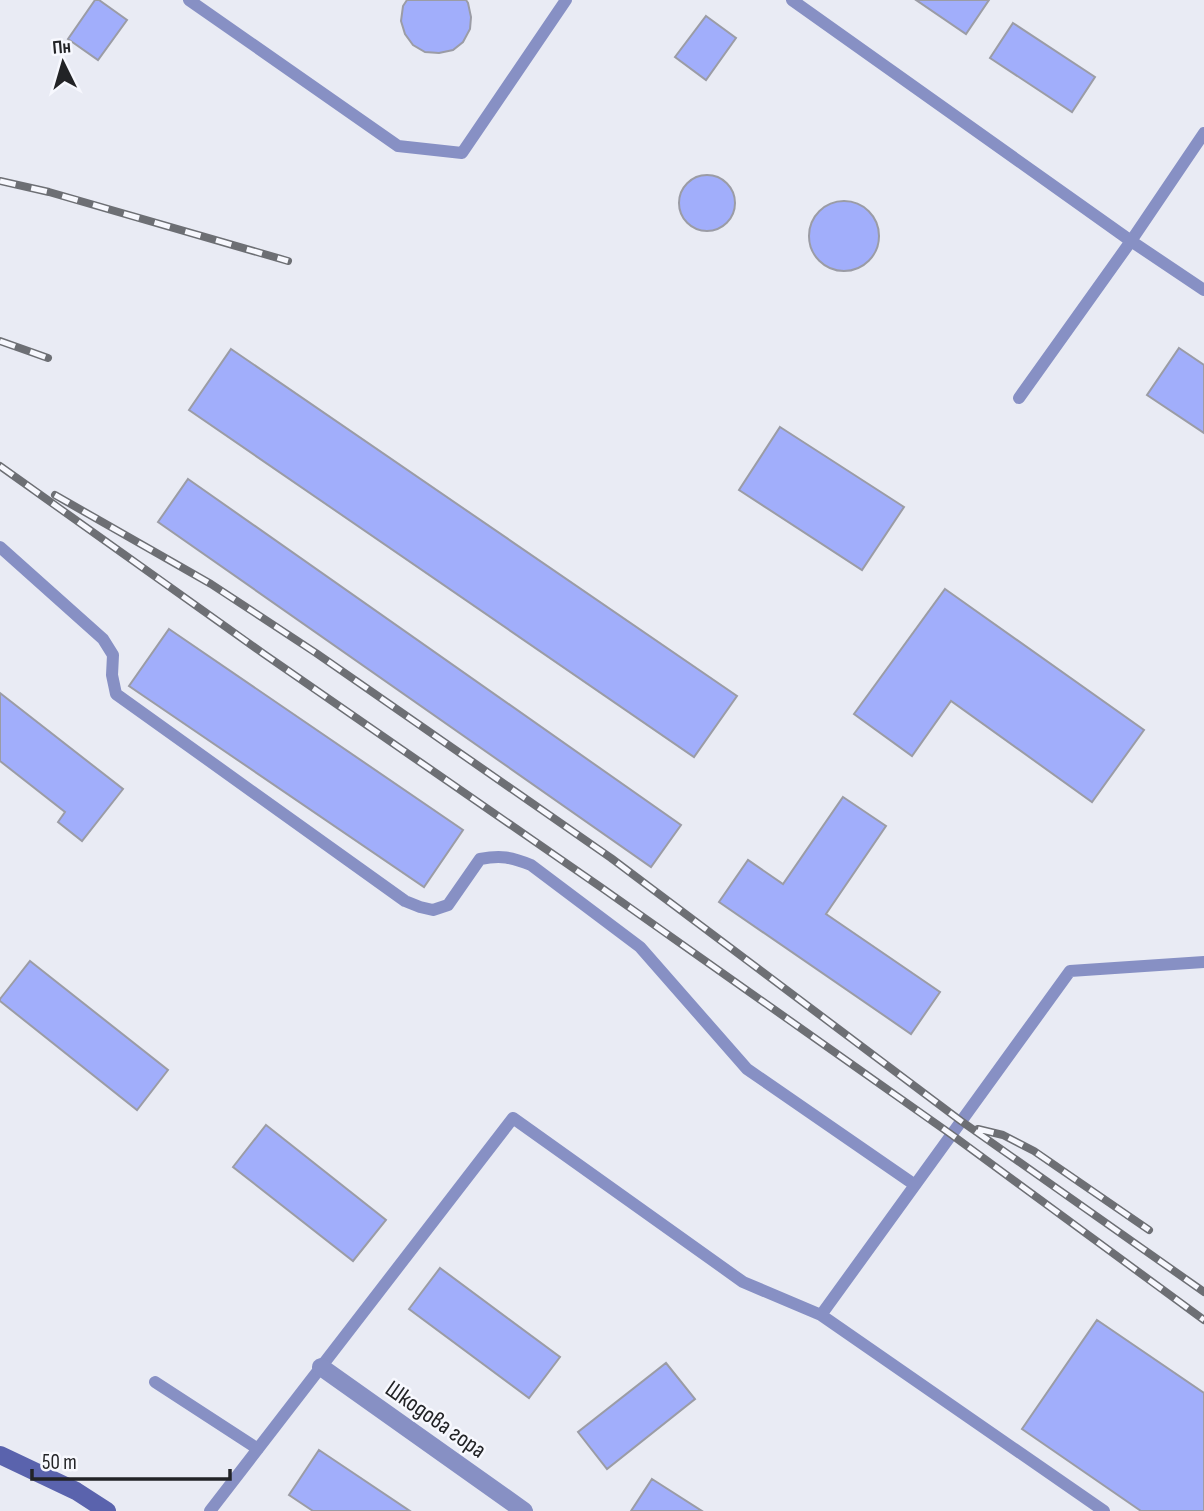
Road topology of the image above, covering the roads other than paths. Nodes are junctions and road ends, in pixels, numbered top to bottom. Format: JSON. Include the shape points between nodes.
{"nodes":[{"id":1,"x":189,"y":0,"type":"edge"},
{"id":2,"x":566,"y":0,"type":"edge"},
{"id":3,"x":792,"y":0,"type":"edge"},
{"id":4,"x":1204,"y":133,"type":"edge"},
{"id":5,"x":1131,"y":241,"type":"junction"},
{"id":6,"x":1204,"y":290,"type":"edge"},
{"id":7,"x":1019,"y":398,"type":"dead end"},
{"id":8,"x":0,"y":547,"type":"edge"},
{"id":9,"x":1204,"y":962,"type":"edge"},
{"id":10,"x":915,"y":1185,"type":"junction"},
{"id":11,"x":821,"y":1315,"type":"junction"},
{"id":12,"x":320,"y":1367,"type":"junction"},
{"id":13,"x":155,"y":1382,"type":"dead end"},
{"id":14,"x":258,"y":1450,"type":"junction"},
{"id":15,"x":0,"y":1455,"type":"edge"},
{"id":16,"x":107,"y":1511,"type":"edge"},
{"id":17,"x":210,"y":1511,"type":"edge"},
{"id":18,"x":524,"y":1511,"type":"edge"},
{"id":19,"x":1104,"y":1511,"type":"edge"}],
"edges":[{"from":1,"to":2,"type":"lane","via":[[398,146],[462,153]]},
{"from":3,"to":5,"type":"lane"},
{"from":4,"to":5,"type":"lane"},
{"from":5,"to":6,"type":"lane"},
{"from":5,"to":7,"type":"lane"},
{"from":8,"to":10,"type":"lane","via":[[103,639],[113,655],[116,694],[405,901],[433,910],[448,905],[480,859],[496,856],[531,865],[640,947],[747,1069]]},
{"from":9,"to":10,"type":"lane","via":[[1070,971]]},
{"from":10,"to":11,"type":"lane"},
{"from":11,"to":12,"type":"lane","via":[[743,1282],[513,1118]]},
{"from":11,"to":19,"type":"lane"},
{"from":12,"to":14,"type":"lane"},
{"from":12,"to":18,"type":"street","name":"Шкодова гора"},
{"from":13,"to":14,"type":"lane"},
{"from":14,"to":17,"type":"lane"},
{"from":15,"to":16,"type":"street"}]}
